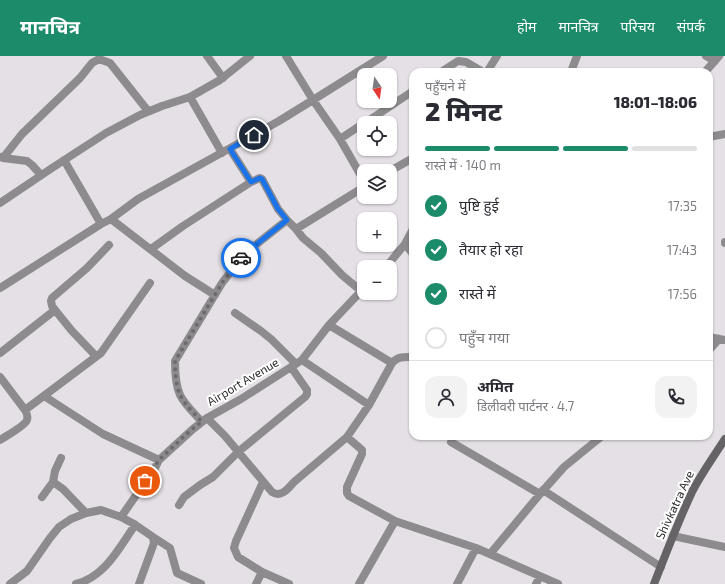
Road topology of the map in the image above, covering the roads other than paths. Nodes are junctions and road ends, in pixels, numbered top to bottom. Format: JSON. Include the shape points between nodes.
{"nodes":[{"id":1,"x":208,"y":56,"type":"edge"},
{"id":2,"x":250,"y":56,"type":"edge"},
{"id":3,"x":286,"y":56,"type":"edge"},
{"id":4,"x":383,"y":56,"type":"edge"},
{"id":5,"x":497,"y":56,"type":"edge"},
{"id":6,"x":577,"y":56,"type":"edge"},
{"id":7,"x":706,"y":56,"type":"edge"},
{"id":8,"x":717,"y":58,"type":"edge"},
{"id":9,"x":447,"y":68,"type":"edge"},
{"id":10,"x":476,"y":68,"type":"edge"},
{"id":11,"x":490,"y":68,"type":"edge"},
{"id":12,"x":572,"y":68,"type":"edge"},
{"id":13,"x":708,"y":68,"type":"edge"},
{"id":14,"x":223,"y":78,"type":"junction"},
{"id":15,"x":409,"y":94,"type":"edge"},
{"id":16,"x":190,"y":97,"type":"junction"},
{"id":17,"x":313,"y":100,"type":"junction"},
{"id":18,"x":148,"y":111,"type":"junction"},
{"id":19,"x":375,"y":116,"type":"edge"},
{"id":20,"x":357,"y":128,"type":"edge"},
{"id":21,"x":725,"y":134,"type":"edge"},
{"id":22,"x":713,"y":136,"type":"edge"},
{"id":23,"x":340,"y":139,"type":"junction"},
{"id":24,"x":230,"y":149,"type":"junction"},
{"id":25,"x":222,"y":153,"type":"junction"},
{"id":26,"x":1,"y":157,"type":"edge"},
{"id":27,"x":64,"y":160,"type":"junction"},
{"id":28,"x":409,"y":160,"type":"edge"},
{"id":29,"x":397,"y":167,"type":"edge"},
{"id":30,"x":357,"y":169,"type":"edge"},
{"id":31,"x":41,"y":175,"type":"junction"},
{"id":32,"x":251,"y":182,"type":"junction"},
{"id":33,"x":357,"y":191,"type":"edge"},
{"id":34,"x":0,"y":202,"type":"edge"},
{"id":35,"x":111,"y":219,"type":"junction"},
{"id":36,"x":287,"y":220,"type":"junction"},
{"id":37,"x":102,"y":224,"type":"junction"},
{"id":38,"x":296,"y":229,"type":"junction"},
{"id":39,"x":409,"y":236,"type":"edge"},
{"id":40,"x":405,"y":244,"type":"junction"},
{"id":41,"x":109,"y":245,"type":"dead end"},
{"id":42,"x":151,"y":249,"type":"junction"},
{"id":43,"x":409,"y":249,"type":"edge"},
{"id":44,"x":392,"y":260,"type":"edge"},
{"id":45,"x":150,"y":283,"type":"dead end"},
{"id":46,"x":357,"y":286,"type":"edge"},
{"id":47,"x":0,"y":288,"type":"edge"},
{"id":48,"x":215,"y":295,"type":"junction"},
{"id":49,"x":357,"y":296,"type":"edge"},
{"id":50,"x":55,"y":310,"type":"junction"},
{"id":51,"x":235,"y":313,"type":"dead end"},
{"id":52,"x":330,"y":325,"type":"junction"},
{"id":53,"x":722,"y":339,"type":"edge"},
{"id":54,"x":713,"y":347,"type":"edge"},
{"id":55,"x":0,"y":352,"type":"edge"},
{"id":56,"x":97,"y":356,"type":"junction"},
{"id":57,"x":409,"y":357,"type":"edge"},
{"id":58,"x":392,"y":363,"type":"junction"},
{"id":59,"x":296,"y":364,"type":"junction"},
{"id":60,"x":0,"y":377,"type":"edge"},
{"id":61,"x":44,"y":396,"type":"junction"},
{"id":62,"x":369,"y":405,"type":"junction"},
{"id":63,"x":25,"y":410,"type":"junction"},
{"id":64,"x":205,"y":420,"type":"junction"},
{"id":65,"x":347,"y":437,"type":"junction"},
{"id":66,"x":0,"y":440,"type":"edge"},
{"id":67,"x":597,"y":440,"type":"edge"},
{"id":68,"x":725,"y":440,"type":"edge"},
{"id":69,"x":451,"y":442,"type":"dead end"},
{"id":70,"x":238,"y":452,"type":"junction"},
{"id":71,"x":61,"y":458,"type":"dead end"},
{"id":72,"x":159,"y":460,"type":"junction"},
{"id":73,"x":53,"y":482,"type":"junction"},
{"id":74,"x":263,"y":482,"type":"junction"},
{"id":75,"x":542,"y":492,"type":"junction"},
{"id":76,"x":42,"y":497,"type":"dead end"},
{"id":77,"x":179,"y":505,"type":"dead end"},
{"id":78,"x":86,"y":513,"type":"junction"},
{"id":79,"x":121,"y":517,"type":"junction"},
{"id":80,"x":395,"y":521,"type":"junction"},
{"id":81,"x":134,"y":524,"type":"junction"},
{"id":82,"x":673,"y":536,"type":"junction"},
{"id":83,"x":153,"y":537,"type":"junction"},
{"id":84,"x":725,"y":547,"type":"edge"},
{"id":85,"x":476,"y":548,"type":"junction"},
{"id":86,"x":490,"y":554,"type":"junction"},
{"id":87,"x":661,"y":567,"type":"junction"},
{"id":88,"x":262,"y":572,"type":"junction"},
{"id":89,"x":540,"y":576,"type":"junction"},
{"id":90,"x":10,"y":584,"type":"edge"},
{"id":91,"x":76,"y":584,"type":"edge"},
{"id":92,"x":139,"y":584,"type":"edge"},
{"id":93,"x":201,"y":584,"type":"edge"},
{"id":94,"x":256,"y":584,"type":"edge"},
{"id":95,"x":289,"y":584,"type":"edge"},
{"id":96,"x":359,"y":584,"type":"edge"},
{"id":97,"x":457,"y":584,"type":"edge"},
{"id":98,"x":536,"y":584,"type":"edge"},
{"id":99,"x":558,"y":584,"type":"edge"},
{"id":100,"x":654,"y":584,"type":"edge"}],
"edges":[{"from":1,"to":14,"type":"street"},
{"from":2,"to":14,"type":"street"},
{"from":3,"to":17,"type":"street"},
{"from":4,"to":17,"type":"street"},
{"from":5,"to":11,"type":"street"},
{"from":6,"to":12,"type":"street"},
{"from":7,"to":8,"type":"street"},
{"from":8,"to":13,"type":"street"},
{"from":9,"to":10,"type":"street","via":[[458,61]]},
{"from":14,"to":16,"type":"street"},
{"from":15,"to":19,"type":"street"},
{"from":16,"to":18,"type":"street"},
{"from":16,"to":25,"type":"street"},
{"from":17,"to":23,"type":"street"},
{"from":17,"to":24,"type":"street"},
{"from":18,"to":26,"type":"street","via":[[110,64],[99,59],[92,62],[80,78]]},
{"from":18,"to":27,"type":"street"},
{"from":20,"to":23,"type":"street"},
{"from":21,"to":22,"type":"street"},
{"from":23,"to":30,"type":"street"},
{"from":24,"to":25,"type":"street"},
{"from":24,"to":32,"type":"street"},
{"from":25,"to":35,"type":"street","via":[[138,199]]},
{"from":26,"to":31,"type":"street","via":[[26,161]]},
{"from":27,"to":31,"type":"street"},
{"from":27,"to":37,"type":"street"},
{"from":28,"to":29,"type":"street"},
{"from":31,"to":34,"type":"street"},
{"from":32,"to":36,"type":"street","via":[[262,179]]},
{"from":32,"to":42,"type":"street"},
{"from":33,"to":38,"type":"street"},
{"from":35,"to":37,"type":"street"},
{"from":35,"to":42,"type":"street"},
{"from":36,"to":38,"type":"street"},
{"from":36,"to":48,"type":"street","via":[[248,251]]},
{"from":37,"to":47,"type":"street"},
{"from":38,"to":46,"type":"street","via":[[342,275]]},
{"from":39,"to":40,"type":"street"},
{"from":40,"to":43,"type":"street"},
{"from":40,"to":44,"type":"street"},
{"from":41,"to":50,"type":"street","via":[[52,298]]},
{"from":42,"to":48,"type":"street","via":[[185,276]]},
{"from":45,"to":56,"type":"street"},
{"from":48,"to":64,"type":"street","via":[[175,361],[180,395],[184,402]]},
{"from":49,"to":52,"type":"street","name":"Airport Avenue"},
{"from":50,"to":55,"type":"street"},
{"from":50,"to":56,"type":"street"},
{"from":51,"to":59,"type":"street","via":[[271,339]]},
{"from":52,"to":58,"type":"street"},
{"from":52,"to":59,"type":"street","name":"Airport Avenue"},
{"from":53,"to":54,"type":"street"},
{"from":56,"to":61,"type":"street"},
{"from":57,"to":58,"type":"street","via":[[396,359]]},
{"from":58,"to":62,"type":"street"},
{"from":59,"to":62,"type":"street"},
{"from":59,"to":64,"type":"street","name":"Airport Avenue"},
{"from":59,"to":70,"type":"street","via":[[307,394]]},
{"from":60,"to":63,"type":"street"},
{"from":61,"to":63,"type":"street"},
{"from":61,"to":72,"type":"street","via":[[103,434]]},
{"from":62,"to":65,"type":"street"},
{"from":63,"to":66,"type":"street","via":[[28,418],[26,422]]},
{"from":64,"to":70,"type":"street","via":[[225,436]]},
{"from":64,"to":72,"type":"street","name":"Airport Avenue"},
{"from":65,"to":74,"type":"street","via":[[281,494],[276,495]]},
{"from":65,"to":80,"type":"street","via":[[362,450],[362,454],[349,481],[347,493]]},
{"from":67,"to":75,"type":"street","via":[[564,467]]},
{"from":68,"to":82,"type":"street","name":"Shivkatra Ave","via":[[693,491]]},
{"from":69,"to":75,"type":"street"},
{"from":70,"to":74,"type":"street"},
{"from":70,"to":77,"type":"street","via":[[213,477],[184,497]]},
{"from":71,"to":73,"type":"street"},
{"from":72,"to":79,"type":"street","name":"Airport Avenue"},
{"from":73,"to":76,"type":"street"},
{"from":73,"to":78,"type":"street","via":[[63,488]]},
{"from":74,"to":88,"type":"street","via":[[234,548],[238,556]]},
{"from":75,"to":86,"type":"street"},
{"from":75,"to":87,"type":"street"},
{"from":78,"to":79,"type":"street","via":[[101,510]]},
{"from":78,"to":90,"type":"street","via":[[59,527],[27,571]]},
{"from":79,"to":81,"type":"street"},
{"from":80,"to":85,"type":"street"},
{"from":80,"to":96,"type":"street"},
{"from":81,"to":83,"type":"street"},
{"from":81,"to":91,"type":"street","via":[[104,568]]},
{"from":82,"to":84,"type":"street"},
{"from":82,"to":87,"type":"street","name":"Shivkatra Ave"},
{"from":83,"to":92,"type":"street","via":[[154,543]]},
{"from":83,"to":93,"type":"street","via":[[170,548],[176,573]]},
{"from":85,"to":86,"type":"street"},
{"from":85,"to":97,"type":"street"},
{"from":86,"to":89,"type":"street"},
{"from":87,"to":100,"type":"street","name":"Shivkatra Ave"},
{"from":88,"to":94,"type":"street"},
{"from":88,"to":95,"type":"street"},
{"from":89,"to":98,"type":"street"},
{"from":89,"to":99,"type":"street"}]}
